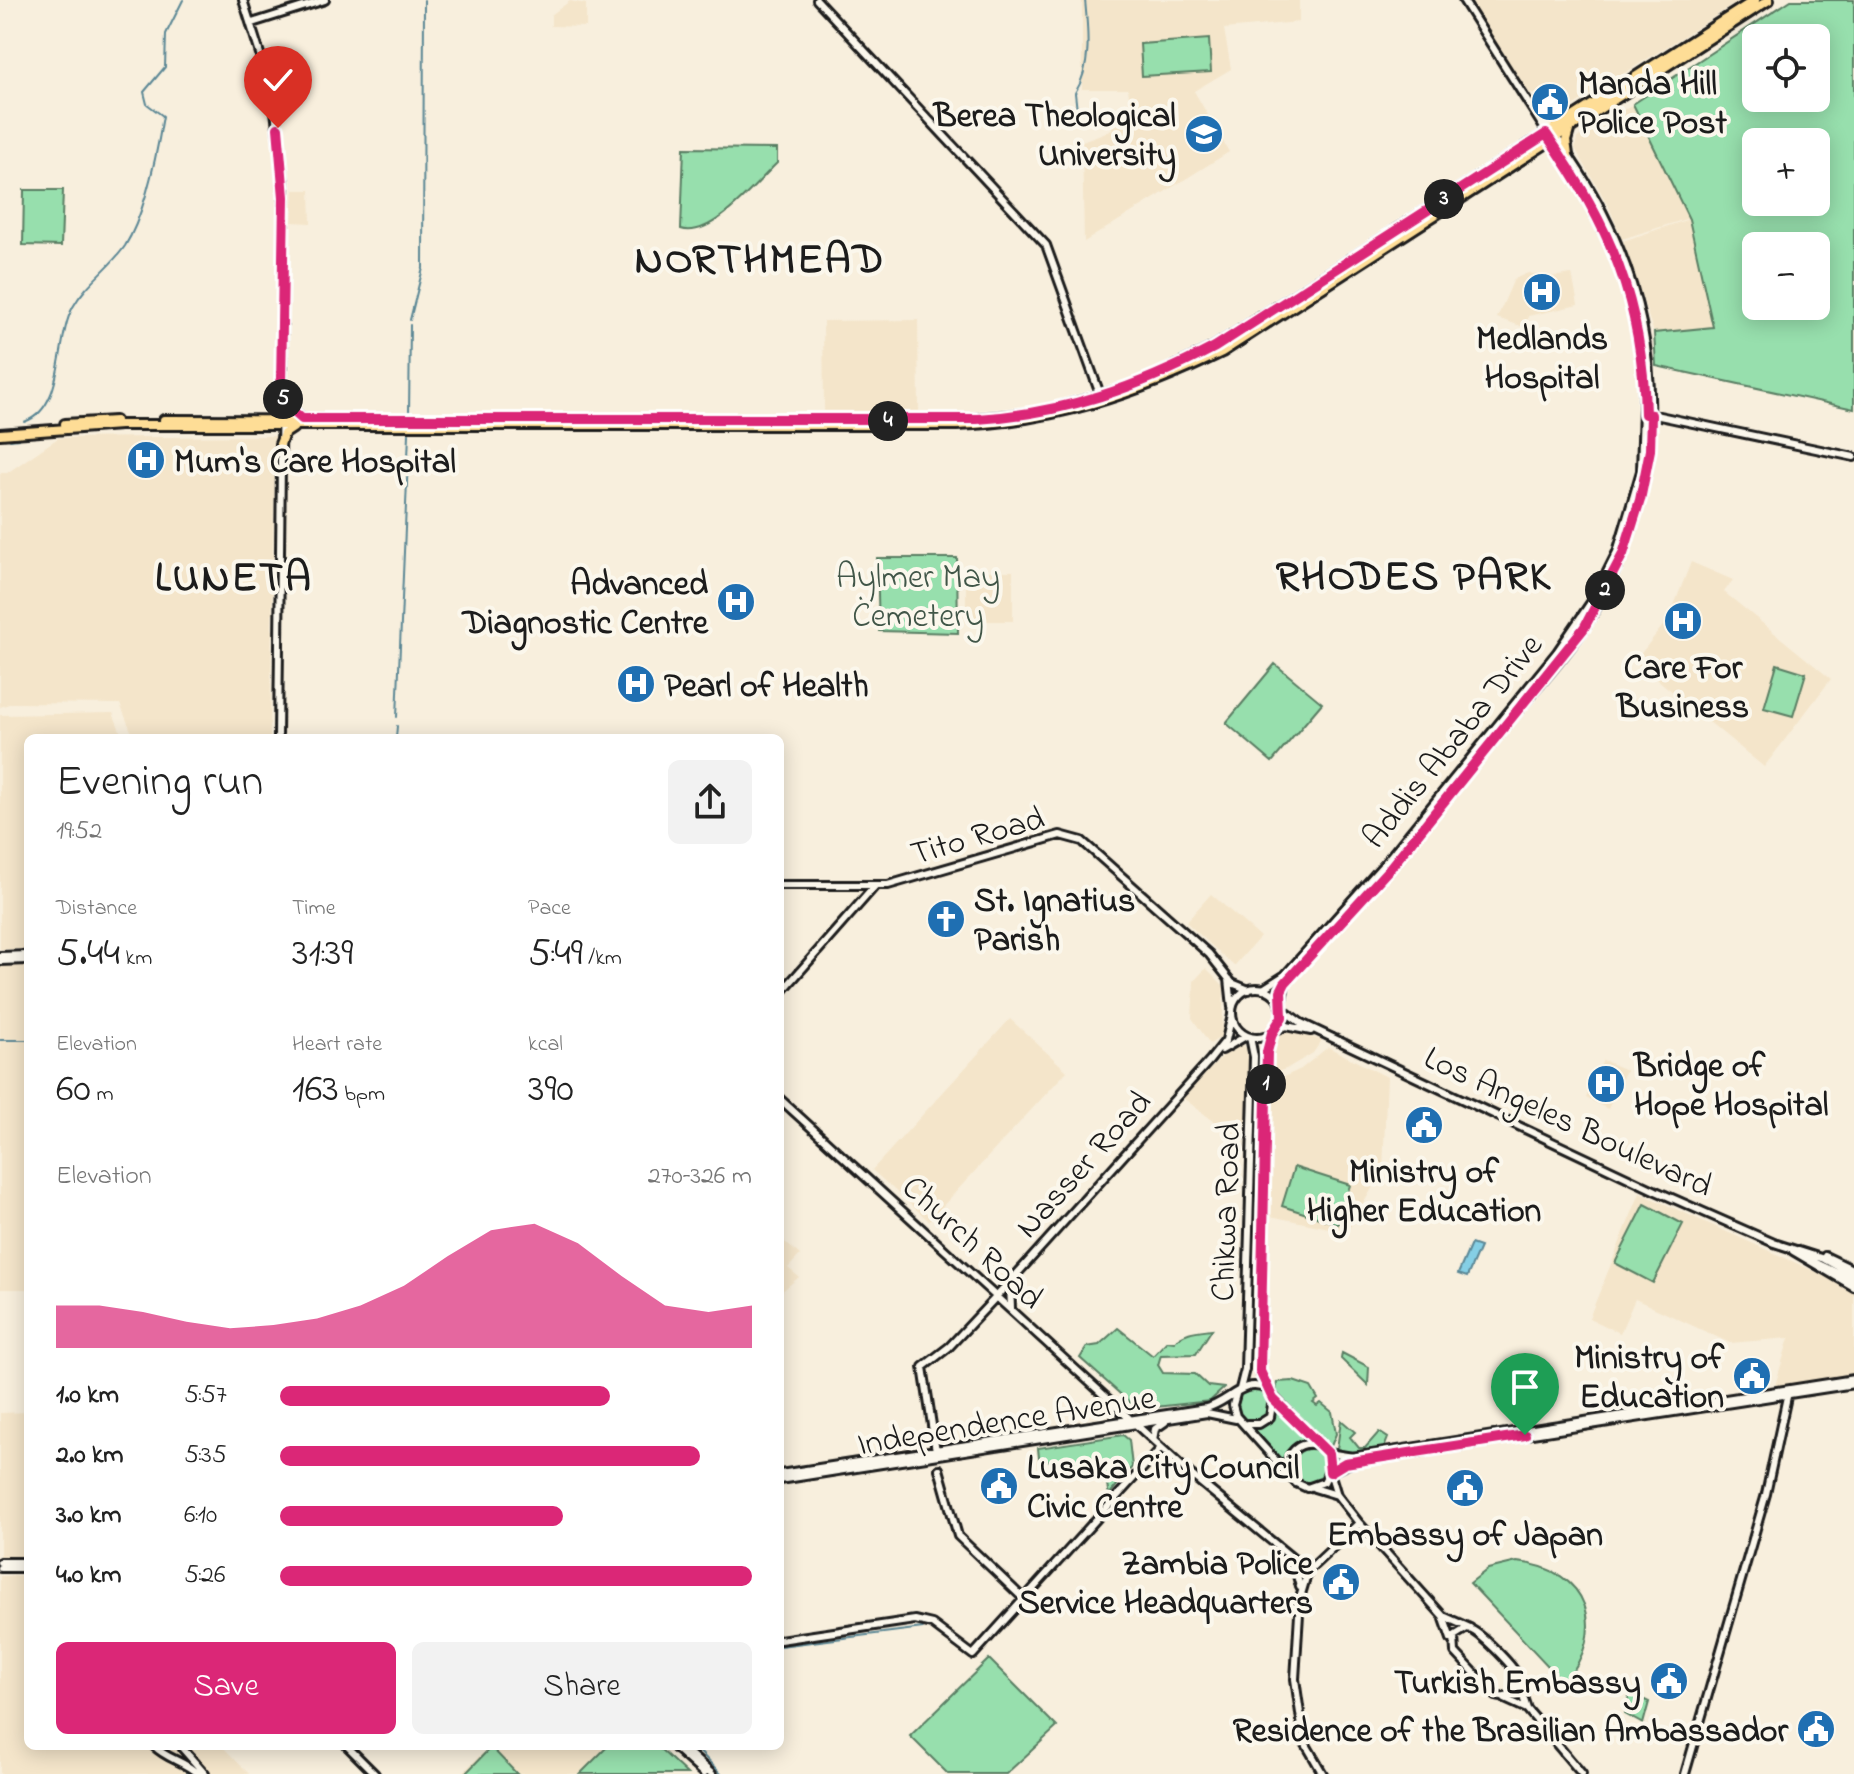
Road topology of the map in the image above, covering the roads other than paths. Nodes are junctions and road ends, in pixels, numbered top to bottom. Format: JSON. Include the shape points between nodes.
{"nodes":[{"id":1,"x":243,"y":0,"type":"edge"},
{"id":2,"x":325,"y":0,"type":"edge"},
{"id":3,"x":817,"y":0,"type":"edge"},
{"id":4,"x":1463,"y":0,"type":"edge"},
{"id":5,"x":1755,"y":0,"type":"edge"},
{"id":6,"x":1769,"y":0,"type":"edge"},
{"id":7,"x":252,"y":23,"type":"junction"},
{"id":8,"x":1527,"y":98,"type":"junction"},
{"id":9,"x":1537,"y":109,"type":"junction"},
{"id":10,"x":1566,"y":125,"type":"junction"},
{"id":11,"x":1550,"y":139,"type":"junction"},
{"id":12,"x":1568,"y":155,"type":"junction"},
{"id":13,"x":281,"y":387,"type":"junction"},
{"id":14,"x":1101,"y":397,"type":"junction"},
{"id":15,"x":1648,"y":414,"type":"junction"},
{"id":16,"x":1661,"y":417,"type":"junction"},
{"id":17,"x":280,"y":423,"type":"junction"},
{"id":18,"x":300,"y":423,"type":"junction"},
{"id":19,"x":1651,"y":425,"type":"junction"},
{"id":20,"x":0,"y":432,"type":"edge"},
{"id":21,"x":280,"y":444,"type":"junction"},
{"id":22,"x":1854,"y":457,"type":"edge"},
{"id":23,"x":278,"y":734,"type":"edge"},
{"id":24,"x":784,"y":885,"type":"edge"},
{"id":25,"x":875,"y":886,"type":"junction"},
{"id":26,"x":24,"y":958,"type":"edge"},
{"id":27,"x":0,"y":959,"type":"edge"},
{"id":28,"x":1229,"y":979,"type":"junction"},
{"id":29,"x":784,"y":989,"type":"edge"},
{"id":30,"x":1263,"y":989,"type":"junction"},
{"id":31,"x":1249,"y":990,"type":"junction"},
{"id":32,"x":1281,"y":1008,"type":"junction"},
{"id":33,"x":1232,"y":1012,"type":"junction"},
{"id":34,"x":1273,"y":1032,"type":"junction"},
{"id":35,"x":1327,"y":1035,"type":"junction"},
{"id":36,"x":1248,"y":1036,"type":"junction"},
{"id":37,"x":1210,"y":1060,"type":"junction"},
{"id":38,"x":784,"y":1103,"type":"edge"},
{"id":39,"x":1791,"y":1249,"type":"junction"},
{"id":40,"x":1013,"y":1278,"type":"junction"},
{"id":41,"x":1854,"y":1278,"type":"edge"},
{"id":42,"x":982,"y":1283,"type":"junction"},
{"id":43,"x":997,"y":1296,"type":"junction"},
{"id":44,"x":1014,"y":1313,"type":"junction"},
{"id":45,"x":1854,"y":1382,"type":"edge"},
{"id":46,"x":1266,"y":1389,"type":"junction"},
{"id":47,"x":1238,"y":1392,"type":"junction"},
{"id":48,"x":1788,"y":1392,"type":"junction"},
{"id":49,"x":1273,"y":1399,"type":"junction"},
{"id":50,"x":1115,"y":1405,"type":"junction"},
{"id":51,"x":1168,"y":1420,"type":"junction"},
{"id":52,"x":1243,"y":1422,"type":"junction"},
{"id":53,"x":1135,"y":1423,"type":"junction"},
{"id":54,"x":1108,"y":1424,"type":"junction"},
{"id":55,"x":1153,"y":1440,"type":"junction"},
{"id":56,"x":1319,"y":1445,"type":"junction"},
{"id":57,"x":1161,"y":1448,"type":"junction"},
{"id":58,"x":936,"y":1451,"type":"junction"},
{"id":59,"x":1328,"y":1453,"type":"junction"},
{"id":60,"x":939,"y":1469,"type":"dead end"},
{"id":61,"x":1330,"y":1472,"type":"junction"},
{"id":62,"x":1288,"y":1474,"type":"junction"},
{"id":63,"x":784,"y":1476,"type":"edge"},
{"id":64,"x":784,"y":1476,"type":"edge"},
{"id":65,"x":1314,"y":1488,"type":"junction"},
{"id":66,"x":1337,"y":1495,"type":"junction"},
{"id":67,"x":1359,"y":1523,"type":"junction"},
{"id":68,"x":1293,"y":1562,"type":"junction"},
{"id":69,"x":0,"y":1565,"type":"edge"},
{"id":70,"x":24,"y":1565,"type":"edge"},
{"id":71,"x":1308,"y":1571,"type":"junction"},
{"id":72,"x":1301,"y":1591,"type":"junction"},
{"id":73,"x":1024,"y":1599,"type":"junction"},
{"id":74,"x":1443,"y":1616,"type":"junction"},
{"id":75,"x":1470,"y":1628,"type":"junction"},
{"id":76,"x":784,"y":1639,"type":"edge"},
{"id":77,"x":1452,"y":1641,"type":"junction"},
{"id":78,"x":1519,"y":1681,"type":"junction"},
{"id":79,"x":1503,"y":1698,"type":"junction"},
{"id":80,"x":1527,"y":1709,"type":"junction"},
{"id":81,"x":157,"y":1750,"type":"edge"},
{"id":82,"x":181,"y":1750,"type":"edge"},
{"id":83,"x":185,"y":1750,"type":"edge"},
{"id":84,"x":351,"y":1750,"type":"edge"},
{"id":85,"x":677,"y":1750,"type":"edge"},
{"id":86,"x":685,"y":1750,"type":"edge"},
{"id":87,"x":175,"y":1758,"type":"junction"},
{"id":88,"x":198,"y":1774,"type":"edge"},
{"id":89,"x":205,"y":1774,"type":"edge"},
{"id":90,"x":375,"y":1774,"type":"edge"},
{"id":91,"x":704,"y":1774,"type":"edge"},
{"id":92,"x":712,"y":1774,"type":"edge"},
{"id":93,"x":1323,"y":1774,"type":"edge"},
{"id":94,"x":1582,"y":1774,"type":"edge"},
{"id":95,"x":1685,"y":1774,"type":"edge"}],
"edges":[{"from":1,"to":7,"type":"main road"},
{"from":2,"to":7,"type":"main road"},
{"from":3,"to":14,"type":"main road","via":[[1046,245]]},
{"from":4,"to":8,"type":"main road"},
{"from":5,"to":10,"type":"main road"},
{"from":6,"to":10,"type":"main road"},
{"from":7,"to":13,"type":"main road","via":[[273,95],[281,148]]},
{"from":8,"to":9,"type":"main road"},
{"from":8,"to":11,"type":"main road"},
{"from":9,"to":10,"type":"main road"},
{"from":9,"to":11,"type":"main road"},
{"from":10,"to":11,"type":"main road"},
{"from":10,"to":12,"type":"main road"},
{"from":11,"to":12,"type":"main road","name":"Addis Ababa Drive"},
{"from":11,"to":14,"type":"main road","via":[[1215,347],[1164,374]]},
{"from":11,"to":15,"type":"main road","name":"Addis Ababa Drive","via":[[1597,214],[1627,283]]},
{"from":11,"to":18,"type":"main road","via":[[1222,352],[1141,390],[1057,414],[1001,424],[922,426]]},
{"from":12,"to":15,"type":"main road","name":"Addis Ababa Drive","via":[[1602,210],[1632,281],[1647,341]]},
{"from":13,"to":17,"type":"main road"},
{"from":13,"to":18,"type":"main road"},
{"from":14,"to":18,"type":"main road","via":[[1026,415],[933,420]]},
{"from":15,"to":16,"type":"main road"},
{"from":15,"to":19,"type":"main road","name":"Addis Ababa Drive"},
{"from":15,"to":30,"type":"main road","name":"Addis Ababa Drive","via":[[1635,499],[1617,552],[1579,623],[1385,863],[1285,975]]},
{"from":16,"to":19,"type":"main road"},
{"from":16,"to":22,"type":"main road"},
{"from":17,"to":18,"type":"main road"},
{"from":17,"to":20,"type":"main road","via":[[102,421]]},
{"from":17,"to":21,"type":"main road"},
{"from":18,"to":21,"type":"main road"},
{"from":19,"to":32,"type":"main road","name":"Addis Ababa Drive","via":[[1644,486],[1623,554],[1584,628],[1399,858],[1285,983]]},
{"from":21,"to":23,"type":"main road"},
{"from":24,"to":25,"type":"main road"},
{"from":25,"to":28,"type":"main road","name":"Tito Road","via":[[1069,835],[1209,954]]},
{"from":25,"to":29,"type":"main road","name":"Tito Road"},
{"from":26,"to":27,"type":"main road"},
{"from":28,"to":31,"type":"main road","name":"Tito Road"},
{"from":28,"to":33,"type":"main road"},
{"from":30,"to":31,"type":"main road"},
{"from":30,"to":32,"type":"main road"},
{"from":31,"to":33,"type":"main road","via":[[1236,1000]]},
{"from":32,"to":34,"type":"main road"},
{"from":32,"to":35,"type":"main road","name":"Los Angeles Boulevard"},
{"from":33,"to":36,"type":"main road","via":[[1237,1027]]},
{"from":33,"to":37,"type":"main road","name":"Nasser Road","via":[[1226,1040]]},
{"from":34,"to":35,"type":"main road","name":"Los Angeles Boulevard","via":[[1289,1026]]},
{"from":34,"to":36,"type":"main road"},
{"from":34,"to":46,"type":"main road","name":"Chikwa Road","via":[[1266,1079],[1261,1299],[1260,1371]]},
{"from":35,"to":39,"type":"main road","name":"Los Angeles Boulevard"},
{"from":36,"to":37,"type":"main road","name":"Nasser Road"},
{"from":36,"to":47,"type":"main road","name":"Chikwa Road","via":[[1254,1057],[1251,1226],[1245,1369]]},
{"from":37,"to":40,"type":"main road","name":"Nasser Road"},
{"from":38,"to":42,"type":"main road","name":"Church Road"},
{"from":39,"to":41,"type":"main road","name":"Los Angeles Boulevard","via":[[1803,1260]]},
{"from":39,"to":41,"type":"main road","name":"Los Angeles Boulevard","via":[[1820,1253]]},
{"from":40,"to":42,"type":"main road","via":[[998,1287]]},
{"from":40,"to":43,"type":"main road","name":"Nasser Road"},
{"from":40,"to":44,"type":"main road","via":[[1008,1291]]},
{"from":42,"to":43,"type":"main road","name":"Church Road"},
{"from":43,"to":44,"type":"main road","name":"Church Road"},
{"from":43,"to":58,"type":"main road","name":"Nasser Road","via":[[923,1367]]},
{"from":44,"to":50,"type":"main road","name":"Church Road"},
{"from":45,"to":48,"type":"main road"},
{"from":46,"to":47,"type":"main road","via":[[1253,1384]]},
{"from":46,"to":49,"type":"main road"},
{"from":47,"to":52,"type":"main road","via":[[1234,1410]]},
{"from":47,"to":53,"type":"main road","name":"Independence Avenue","via":[[1221,1404]]},
{"from":48,"to":59,"type":"main road","via":[[1353,1457]]},
{"from":48,"to":61,"type":"main road","via":[[1353,1462]]},
{"from":48,"to":95,"type":"main road","via":[[1766,1494]]},
{"from":49,"to":52,"type":"main road","via":[[1270,1417],[1259,1424]]},
{"from":49,"to":56,"type":"main road"},
{"from":50,"to":53,"type":"main road","name":"Church Road"},
{"from":50,"to":54,"type":"main road","via":[[1116,1415]]},
{"from":51,"to":52,"type":"main road","name":"Independence Avenue","via":[[1207,1413]]},
{"from":51,"to":53,"type":"main road","name":"Independence Avenue"},
{"from":51,"to":55,"type":"main road","via":[[1155,1429]]},
{"from":52,"to":62,"type":"main road"},
{"from":53,"to":54,"type":"main road","name":"Independence Avenue"},
{"from":53,"to":55,"type":"main road","name":"Church Road"},
{"from":53,"to":64,"type":"main road","name":"Independence Avenue"},
{"from":54,"to":58,"type":"main road","name":"Independence Avenue"},
{"from":55,"to":57,"type":"main road","name":"Church Road"},
{"from":56,"to":59,"type":"main road"},
{"from":56,"to":62,"type":"main road","via":[[1295,1449]]},
{"from":57,"to":68,"type":"main road","name":"Church Road"},
{"from":57,"to":73,"type":"main road"},
{"from":58,"to":63,"type":"main road","name":"Independence Avenue"},
{"from":59,"to":61,"type":"main road"},
{"from":60,"to":73,"type":"main road","via":[[958,1536]]},
{"from":61,"to":65,"type":"main road"},
{"from":61,"to":66,"type":"main road"},
{"from":62,"to":65,"type":"main road","via":[[1301,1487]]},
{"from":65,"to":66,"type":"main road"},
{"from":66,"to":67,"type":"main road"},
{"from":67,"to":71,"type":"main road"},
{"from":67,"to":74,"type":"main road"},
{"from":68,"to":71,"type":"main road","name":"Church Road"},
{"from":68,"to":72,"type":"main road"},
{"from":69,"to":70,"type":"main road"},
{"from":71,"to":72,"type":"main road"},
{"from":72,"to":93,"type":"main road","via":[[1295,1679],[1304,1741]]},
{"from":73,"to":76,"type":"main road","via":[[973,1655],[932,1624],[915,1620]]},
{"from":74,"to":75,"type":"main road"},
{"from":74,"to":77,"type":"main road"},
{"from":75,"to":77,"type":"main road","via":[[1458,1631]]},
{"from":75,"to":78,"type":"main road"},
{"from":77,"to":79,"type":"main road","via":[[1455,1652]]},
{"from":78,"to":79,"type":"main road","via":[[1515,1694]]},
{"from":78,"to":80,"type":"main road"},
{"from":79,"to":80,"type":"main road"},
{"from":80,"to":94,"type":"main road"},
{"from":81,"to":87,"type":"main road","via":[[165,1760]]},
{"from":82,"to":87,"type":"main road"},
{"from":83,"to":89,"type":"main road"},
{"from":84,"to":90,"type":"main road"},
{"from":85,"to":91,"type":"main road"},
{"from":86,"to":92,"type":"main road"},
{"from":87,"to":88,"type":"main road"}]}
